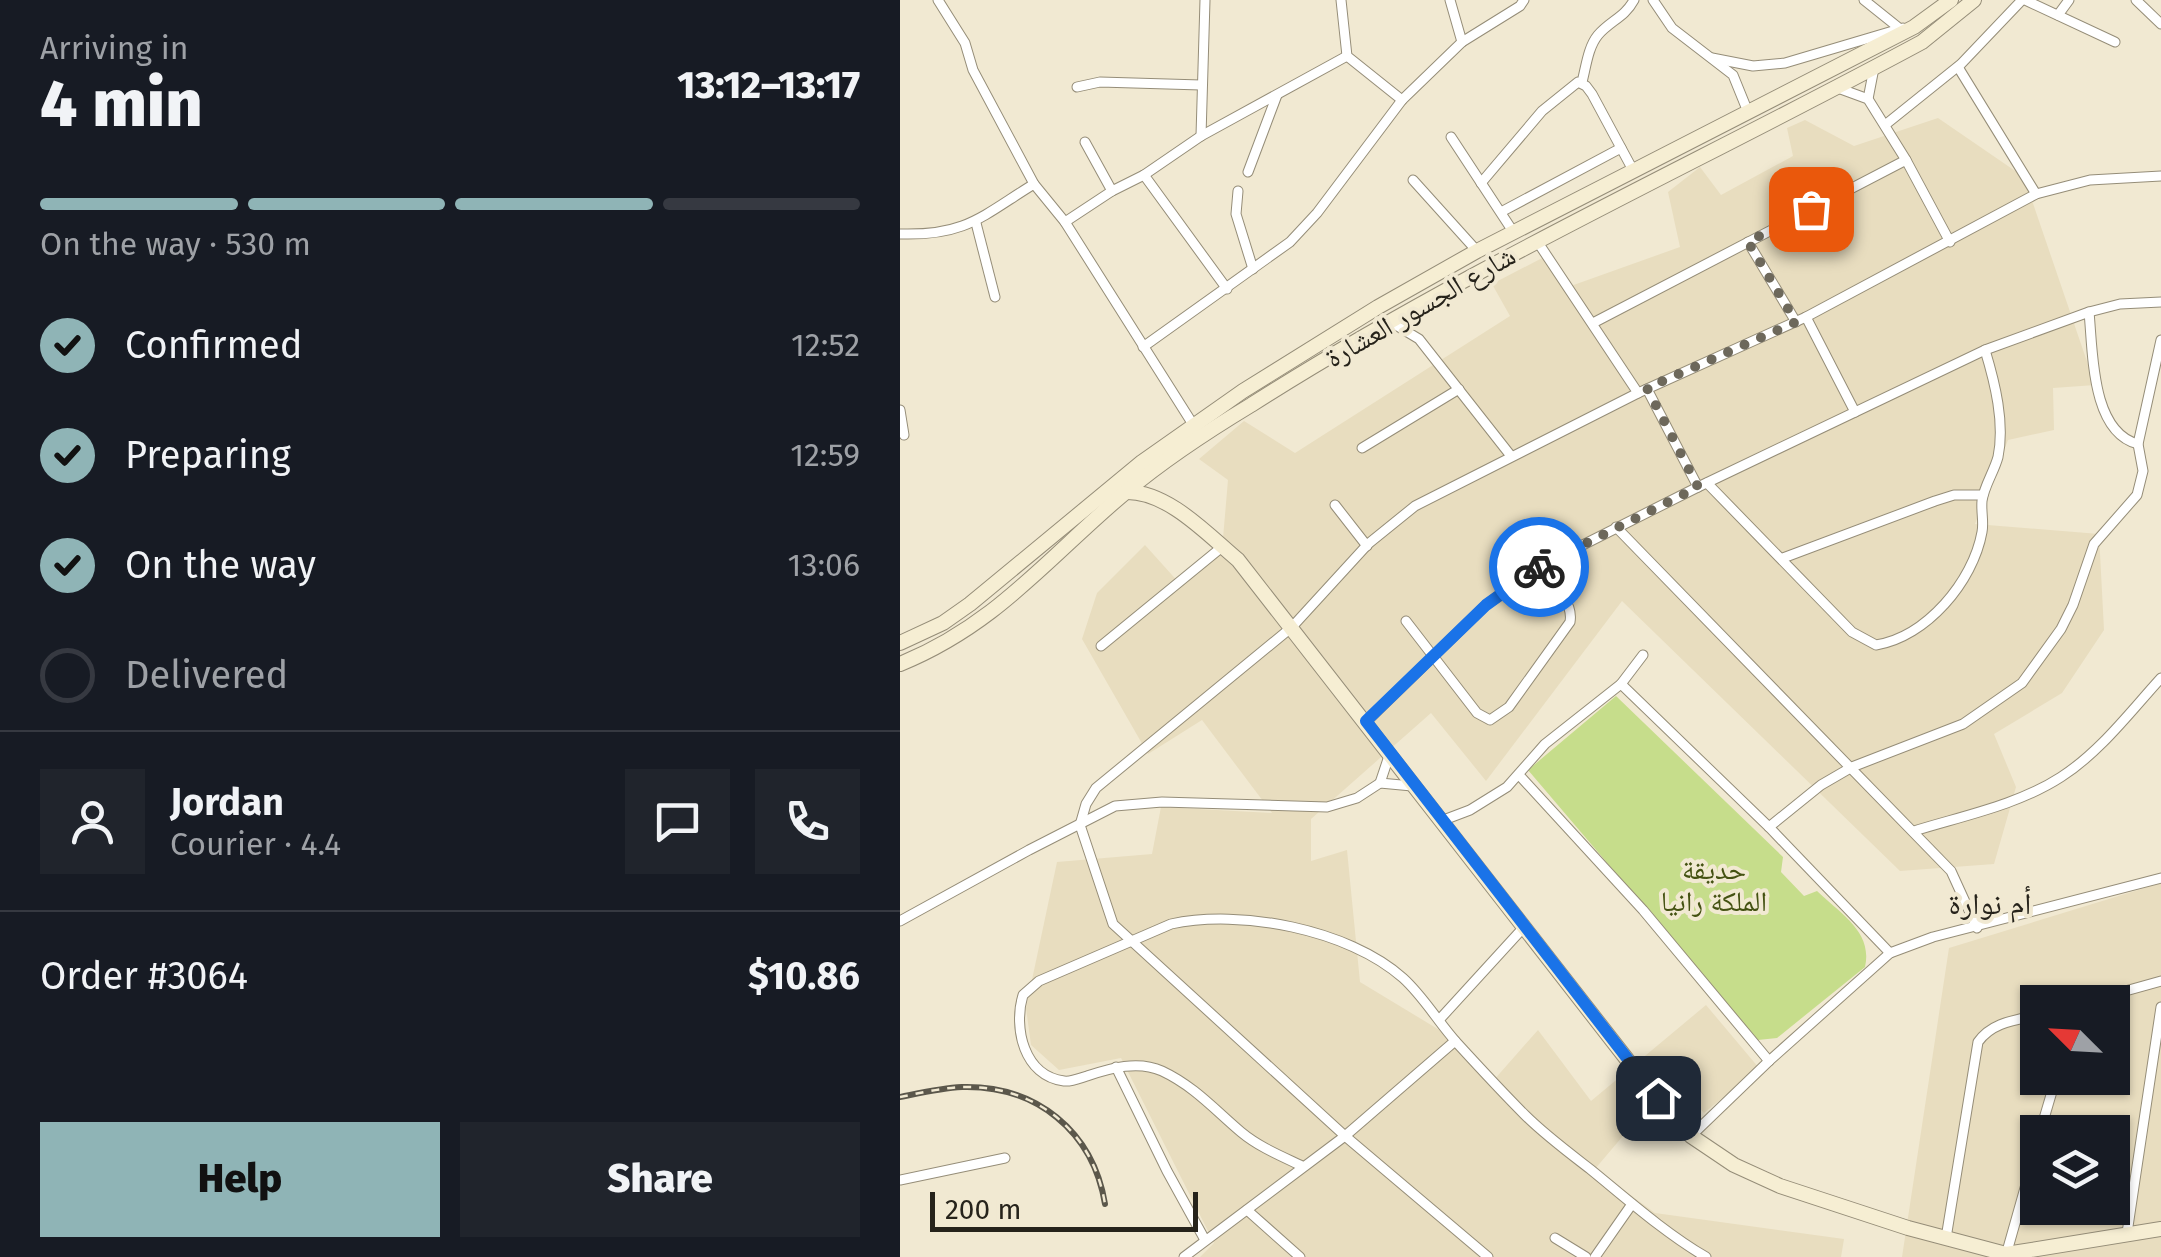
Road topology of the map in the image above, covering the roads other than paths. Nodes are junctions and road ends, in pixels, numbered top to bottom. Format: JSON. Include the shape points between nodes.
{"nodes":[{"id":1,"x":938,"y":0,"type":"edge"},
{"id":2,"x":1206,"y":0,"type":"edge"},
{"id":3,"x":1341,"y":0,"type":"edge"},
{"id":4,"x":1450,"y":0,"type":"edge"},
{"id":5,"x":1524,"y":0,"type":"edge"},
{"id":6,"x":1634,"y":0,"type":"edge"},
{"id":7,"x":1653,"y":0,"type":"edge"},
{"id":8,"x":1864,"y":0,"type":"edge"},
{"id":9,"x":1950,"y":0,"type":"edge"},
{"id":10,"x":1974,"y":0,"type":"edge"},
{"id":11,"x":2023,"y":0,"type":"edge"},
{"id":12,"x":2068,"y":0,"type":"edge"},
{"id":13,"x":2136,"y":0,"type":"edge"},
{"id":14,"x":2058,"y":16,"type":"junction"},
{"id":15,"x":2161,"y":24,"type":"edge"},
{"id":16,"x":1906,"y":27,"type":"junction"},
{"id":17,"x":1462,"y":42,"type":"junction"},
{"id":18,"x":2114,"y":42,"type":"dead end"},
{"id":19,"x":1348,"y":56,"type":"junction"},
{"id":20,"x":1712,"y":58,"type":"junction"},
{"id":21,"x":1874,"y":68,"type":"junction"},
{"id":22,"x":1958,"y":68,"type":"junction"},
{"id":23,"x":1582,"y":82,"type":"junction"},
{"id":24,"x":1201,"y":85,"type":"junction"},
{"id":25,"x":1837,"y":87,"type":"junction"},
{"id":26,"x":1077,"y":88,"type":"dead end"},
{"id":27,"x":1277,"y":95,"type":"junction"},
{"id":28,"x":1402,"y":100,"type":"junction"},
{"id":29,"x":1868,"y":100,"type":"junction"},
{"id":30,"x":1748,"y":112,"type":"junction"},
{"id":31,"x":1884,"y":126,"type":"junction"},
{"id":32,"x":1200,"y":136,"type":"junction"},
{"id":33,"x":1450,"y":137,"type":"dead end"},
{"id":34,"x":1085,"y":142,"type":"dead end"},
{"id":35,"x":1621,"y":148,"type":"junction"},
{"id":36,"x":1906,"y":160,"type":"junction"},
{"id":37,"x":1248,"y":172,"type":"dead end"},
{"id":38,"x":1634,"y":172,"type":"junction"},
{"id":39,"x":1144,"y":175,"type":"junction"},
{"id":40,"x":2161,"y":176,"type":"edge"},
{"id":41,"x":1412,"y":180,"type":"dead end"},
{"id":42,"x":1482,"y":183,"type":"junction"},
{"id":43,"x":1034,"y":184,"type":"junction"},
{"id":44,"x":1112,"y":191,"type":"junction"},
{"id":45,"x":1238,"y":191,"type":"dead end"},
{"id":46,"x":2036,"y":194,"type":"junction"},
{"id":47,"x":1501,"y":212,"type":"junction"},
{"id":48,"x":1065,"y":222,"type":"junction"},
{"id":49,"x":976,"y":223,"type":"junction"},
{"id":50,"x":1514,"y":233,"type":"junction"},
{"id":51,"x":900,"y":234,"type":"edge"},
{"id":52,"x":1536,"y":239,"type":"junction"},
{"id":53,"x":1748,"y":242,"type":"junction"},
{"id":54,"x":1950,"y":242,"type":"junction"},
{"id":55,"x":1477,"y":252,"type":"junction"},
{"id":56,"x":1254,"y":269,"type":"junction"},
{"id":57,"x":1227,"y":289,"type":"junction"},
{"id":58,"x":995,"y":297,"type":"dead end"},
{"id":59,"x":2161,"y":302,"type":"edge"},
{"id":60,"x":2089,"y":312,"type":"junction"},
{"id":61,"x":1801,"y":319,"type":"junction"},
{"id":62,"x":1389,"y":322,"type":"junction"},
{"id":63,"x":1593,"y":323,"type":"junction"},
{"id":64,"x":2161,"y":340,"type":"edge"},
{"id":65,"x":1143,"y":347,"type":"junction"},
{"id":66,"x":1985,"y":350,"type":"junction"},
{"id":67,"x":1459,"y":389,"type":"junction"},
{"id":68,"x":1642,"y":390,"type":"junction"},
{"id":69,"x":1247,"y":398,"type":"junction"},
{"id":70,"x":900,"y":410,"type":"edge"},
{"id":71,"x":1855,"y":412,"type":"junction"},
{"id":72,"x":1194,"y":426,"type":"junction"},
{"id":73,"x":904,"y":435,"type":"dead end"},
{"id":74,"x":2138,"y":444,"type":"junction"},
{"id":75,"x":1362,"y":448,"type":"dead end"},
{"id":76,"x":1512,"y":456,"type":"junction"},
{"id":77,"x":1156,"y":468,"type":"junction"},
{"id":78,"x":1703,"y":485,"type":"junction"},
{"id":79,"x":1126,"y":492,"type":"junction"},
{"id":80,"x":1983,"y":495,"type":"junction"},
{"id":81,"x":1168,"y":504,"type":"junction"},
{"id":82,"x":1335,"y":505,"type":"dead end"},
{"id":83,"x":1616,"y":527,"type":"junction"},
{"id":84,"x":1367,"y":546,"type":"junction"},
{"id":85,"x":1222,"y":547,"type":"junction"},
{"id":86,"x":1783,"y":558,"type":"junction"},
{"id":87,"x":1535,"y":569,"type":"junction"},
{"id":88,"x":1406,"y":621,"type":"dead end"},
{"id":89,"x":1292,"y":627,"type":"junction"},
{"id":90,"x":900,"y":644,"type":"edge"},
{"id":91,"x":1101,"y":646,"type":"dead end"},
{"id":92,"x":1644,"y":655,"type":"dead end"},
{"id":93,"x":1434,"y":656,"type":"junction"},
{"id":94,"x":900,"y":664,"type":"edge"},
{"id":95,"x":2161,"y":678,"type":"edge"},
{"id":96,"x":1621,"y":684,"type":"junction"},
{"id":97,"x":1366,"y":721,"type":"junction"},
{"id":98,"x":1390,"y":752,"type":"junction"},
{"id":99,"x":1852,"y":767,"type":"junction"},
{"id":100,"x":1519,"y":774,"type":"junction"},
{"id":101,"x":1380,"y":783,"type":"junction"},
{"id":102,"x":1416,"y":787,"type":"junction"},
{"id":103,"x":1441,"y":821,"type":"junction"},
{"id":104,"x":1080,"y":825,"type":"junction"},
{"id":105,"x":1769,"y":827,"type":"junction"},
{"id":106,"x":1914,"y":831,"type":"junction"},
{"id":107,"x":2161,"y":875,"type":"edge"},
{"id":108,"x":900,"y":921,"type":"edge"},
{"id":109,"x":1524,"y":927,"type":"junction"},
{"id":110,"x":1977,"y":928,"type":"junction"},
{"id":111,"x":1132,"y":943,"type":"junction"},
{"id":112,"x":1890,"y":954,"type":"junction"},
{"id":113,"x":2161,"y":981,"type":"edge"},
{"id":114,"x":2130,"y":990,"type":"edge"},
{"id":115,"x":2161,"y":1006,"type":"edge"},
{"id":116,"x":1439,"y":1020,"type":"junction"},
{"id":117,"x":2020,"y":1020,"type":"edge"},
{"id":118,"x":1456,"y":1042,"type":"junction"},
{"id":119,"x":1769,"y":1060,"type":"junction"},
{"id":120,"x":1116,"y":1067,"type":"junction"},
{"id":121,"x":1344,"y":1136,"type":"junction"},
{"id":122,"x":1692,"y":1136,"type":"junction"},
{"id":123,"x":1005,"y":1158,"type":"dead end"},
{"id":124,"x":1302,"y":1166,"type":"junction"},
{"id":125,"x":900,"y":1180,"type":"edge"},
{"id":126,"x":1632,"y":1204,"type":"junction"},
{"id":127,"x":2020,"y":1204,"type":"edge"},
{"id":128,"x":1248,"y":1210,"type":"junction"},
{"id":129,"x":2161,"y":1229,"type":"edge"},
{"id":130,"x":2127,"y":1233,"type":"junction"},
{"id":131,"x":1555,"y":1238,"type":"dead end"},
{"id":132,"x":1946,"y":1238,"type":"junction"},
{"id":133,"x":1205,"y":1240,"type":"junction"},
{"id":134,"x":2005,"y":1255,"type":"edge"},
{"id":135,"x":1184,"y":1257,"type":"edge"},
{"id":136,"x":1300,"y":1257,"type":"edge"},
{"id":137,"x":1488,"y":1257,"type":"edge"},
{"id":138,"x":1586,"y":1257,"type":"edge"},
{"id":139,"x":1596,"y":1257,"type":"edge"},
{"id":140,"x":1706,"y":1257,"type":"edge"}],
"edges":[{"from":1,"to":43,"type":"street"},
{"from":2,"to":24,"type":"street"},
{"from":3,"to":19,"type":"street"},
{"from":4,"to":17,"type":"street"},
{"from":5,"to":17,"type":"street"},
{"from":6,"to":23,"type":"street","via":[[1598,35]]},
{"from":7,"to":20,"type":"street","via":[[1672,28]]},
{"from":8,"to":16,"type":"street"},
{"from":9,"to":16,"type":"main road","name":"شارع الجسور العشارة"},
{"from":10,"to":21,"type":"main road","name":"شارع الجسور العشارة","via":[[1922,42]]},
{"from":11,"to":14,"type":"street"},
{"from":11,"to":22,"type":"street"},
{"from":12,"to":14,"type":"street"},
{"from":13,"to":15,"type":"street"},
{"from":14,"to":18,"type":"street"},
{"from":16,"to":20,"type":"street","via":[[1785,63],[1753,66]]},
{"from":16,"to":30,"type":"main road","name":"شارع الجسور العشارة"},
{"from":17,"to":28,"type":"street"},
{"from":19,"to":27,"type":"street"},
{"from":19,"to":28,"type":"street"},
{"from":20,"to":30,"type":"street","via":[[1733,75]]},
{"from":21,"to":25,"type":"main road","name":"شارع الجسور العشارة"},
{"from":21,"to":29,"type":"street"},
{"from":22,"to":31,"type":"street"},
{"from":22,"to":46,"type":"street"},
{"from":23,"to":35,"type":"street"},
{"from":23,"to":42,"type":"street","via":[[1542,111]]},
{"from":24,"to":26,"type":"street","via":[[1100,82]]},
{"from":24,"to":32,"type":"street"},
{"from":25,"to":29,"type":"street"},
{"from":25,"to":52,"type":"main road","name":"شارع الجسور العشارة"},
{"from":27,"to":32,"type":"street"},
{"from":27,"to":37,"type":"street"},
{"from":28,"to":56,"type":"street","via":[[1317,213]]},
{"from":29,"to":31,"type":"street"},
{"from":30,"to":38,"type":"main road","name":"شارع الجسور العشارة"},
{"from":31,"to":36,"type":"street"},
{"from":32,"to":39,"type":"street"},
{"from":33,"to":42,"type":"street"},
{"from":34,"to":44,"type":"street"},
{"from":35,"to":38,"type":"street"},
{"from":35,"to":47,"type":"street"},
{"from":36,"to":53,"type":"street"},
{"from":36,"to":54,"type":"street"},
{"from":38,"to":50,"type":"main road","name":"شارع الجسور العشارة"},
{"from":39,"to":44,"type":"street"},
{"from":39,"to":57,"type":"street"},
{"from":40,"to":46,"type":"street","via":[[2090,180]]},
{"from":41,"to":55,"type":"street"},
{"from":42,"to":47,"type":"street"},
{"from":43,"to":48,"type":"street"},
{"from":43,"to":49,"type":"street"},
{"from":44,"to":48,"type":"street"},
{"from":45,"to":56,"type":"street","via":[[1236,214]]},
{"from":46,"to":54,"type":"street"},
{"from":47,"to":50,"type":"street"},
{"from":48,"to":65,"type":"street"},
{"from":49,"to":51,"type":"street"},
{"from":49,"to":58,"type":"street"},
{"from":50,"to":55,"type":"main road","name":"شارع الجسور العشارة"},
{"from":52,"to":62,"type":"main road","name":"شارع الجسور العشارة"},
{"from":52,"to":63,"type":"street"},
{"from":53,"to":61,"type":"street"},
{"from":53,"to":63,"type":"street"},
{"from":54,"to":61,"type":"street"},
{"from":55,"to":69,"type":"main road","name":"شارع الجسور العشارة","via":[[1378,307]]},
{"from":56,"to":57,"type":"street"},
{"from":57,"to":65,"type":"street"},
{"from":59,"to":60,"type":"street"},
{"from":60,"to":66,"type":"street"},
{"from":60,"to":74,"type":"street","via":[[2106,419],[2116,434]]},
{"from":61,"to":68,"type":"street"},
{"from":61,"to":71,"type":"street"},
{"from":62,"to":67,"type":"street","via":[[1416,335]]},
{"from":62,"to":69,"type":"main road","name":"شارع الجسور العشارة"},
{"from":63,"to":68,"type":"street"},
{"from":64,"to":74,"type":"street"},
{"from":65,"to":72,"type":"street"},
{"from":66,"to":71,"type":"street"},
{"from":66,"to":80,"type":"street","via":[[1996,386],[1999,454]]},
{"from":67,"to":75,"type":"street"},
{"from":67,"to":76,"type":"street"},
{"from":68,"to":76,"type":"street"},
{"from":68,"to":78,"type":"street"},
{"from":69,"to":72,"type":"main road","name":"شارع الجسور العشارة"},
{"from":69,"to":77,"type":"main road","name":"شارع الجسور العشارة"},
{"from":70,"to":73,"type":"street"},
{"from":71,"to":78,"type":"street"},
{"from":72,"to":90,"type":"main road","name":"شارع الجسور العشارة","via":[[1124,475],[970,604]]},
{"from":74,"to":99,"type":"street","via":[[2137,495],[2094,544],[2073,606],[2022,683],[1963,724]]},
{"from":76,"to":84,"type":"street","via":[[1415,506]]},
{"from":77,"to":79,"type":"main road","name":"شارع الجسور العشارة"},
{"from":77,"to":81,"type":"main road","via":[[1156,485]]},
{"from":78,"to":83,"type":"street"},
{"from":78,"to":86,"type":"street"},
{"from":79,"to":81,"type":"main road","via":[[1142,491]]},
{"from":79,"to":94,"type":"main road","name":"شارع الجسور العشارة","via":[[981,622]]},
{"from":80,"to":86,"type":"street","via":[[1954,495]]},
{"from":80,"to":86,"type":"street","via":[[1982,533],[1964,575],[1928,620],[1889,643],[1876,645],[1852,632]]},
{"from":81,"to":85,"type":"main road"},
{"from":82,"to":84,"type":"street"},
{"from":83,"to":87,"type":"street"},
{"from":83,"to":99,"type":"street"},
{"from":84,"to":89,"type":"street"},
{"from":85,"to":89,"type":"main road"},
{"from":85,"to":91,"type":"street"},
{"from":87,"to":93,"type":"street"},
{"from":87,"to":93,"type":"street","via":[[1572,613],[1500,716],[1490,720],[1477,713]]},
{"from":88,"to":93,"type":"street"},
{"from":89,"to":97,"type":"main road"},
{"from":89,"to":104,"type":"street","via":[[1096,788]]},
{"from":92,"to":96,"type":"street"},
{"from":93,"to":97,"type":"street"},
{"from":95,"to":106,"type":"street","via":[[2088,757],[2056,780]]},
{"from":96,"to":100,"type":"street","via":[[1545,744]]},
{"from":96,"to":105,"type":"street"},
{"from":97,"to":98,"type":"main road"},
{"from":98,"to":101,"type":"street"},
{"from":98,"to":102,"type":"main road"},
{"from":99,"to":105,"type":"street"},
{"from":99,"to":106,"type":"street"},
{"from":100,"to":103,"type":"street","via":[[1487,800]]},
{"from":100,"to":119,"type":"street"},
{"from":101,"to":102,"type":"street"},
{"from":101,"to":104,"type":"street","via":[[1326,806],[1127,804]]},
{"from":102,"to":103,"type":"main road"},
{"from":103,"to":109,"type":"main road"},
{"from":104,"to":108,"type":"street"},
{"from":104,"to":111,"type":"street","via":[[1113,924]]},
{"from":105,"to":112,"type":"street"},
{"from":106,"to":110,"type":"street","via":[[1951,871]]},
{"from":107,"to":110,"type":"street"},
{"from":109,"to":116,"type":"street"},
{"from":109,"to":122,"type":"main road"},
{"from":110,"to":112,"type":"street"},
{"from":111,"to":116,"type":"street","via":[[1171,924],[1212,916],[1297,929],[1379,961]]},
{"from":111,"to":120,"type":"street","via":[[1039,981],[1020,1006],[1024,1048],[1049,1075],[1070,1081]]},
{"from":111,"to":121,"type":"street"},
{"from":112,"to":119,"type":"street"},
{"from":113,"to":114,"type":"street"},
{"from":115,"to":130,"type":"street"},
{"from":116,"to":118,"type":"street"},
{"from":117,"to":132,"type":"street","via":[[1990,1028],[1978,1042]]},
{"from":118,"to":121,"type":"street"},
{"from":118,"to":126,"type":"street","via":[[1544,1132]]},
{"from":119,"to":122,"type":"street"},
{"from":120,"to":124,"type":"street","via":[[1160,1070],[1199,1093],[1252,1140]]},
{"from":120,"to":133,"type":"street"},
{"from":121,"to":124,"type":"street"},
{"from":121,"to":137,"type":"street"},
{"from":122,"to":132,"type":"main road","via":[[1780,1186]]},
{"from":123,"to":125,"type":"street"},
{"from":124,"to":128,"type":"street"},
{"from":126,"to":139,"type":"street"},
{"from":126,"to":140,"type":"street"},
{"from":127,"to":134,"type":"street"},
{"from":128,"to":133,"type":"street"},
{"from":128,"to":136,"type":"street"},
{"from":129,"to":130,"type":"main road"},
{"from":130,"to":134,"type":"main road"},
{"from":131,"to":138,"type":"street"},
{"from":132,"to":134,"type":"main road"},
{"from":133,"to":135,"type":"street"}]}
